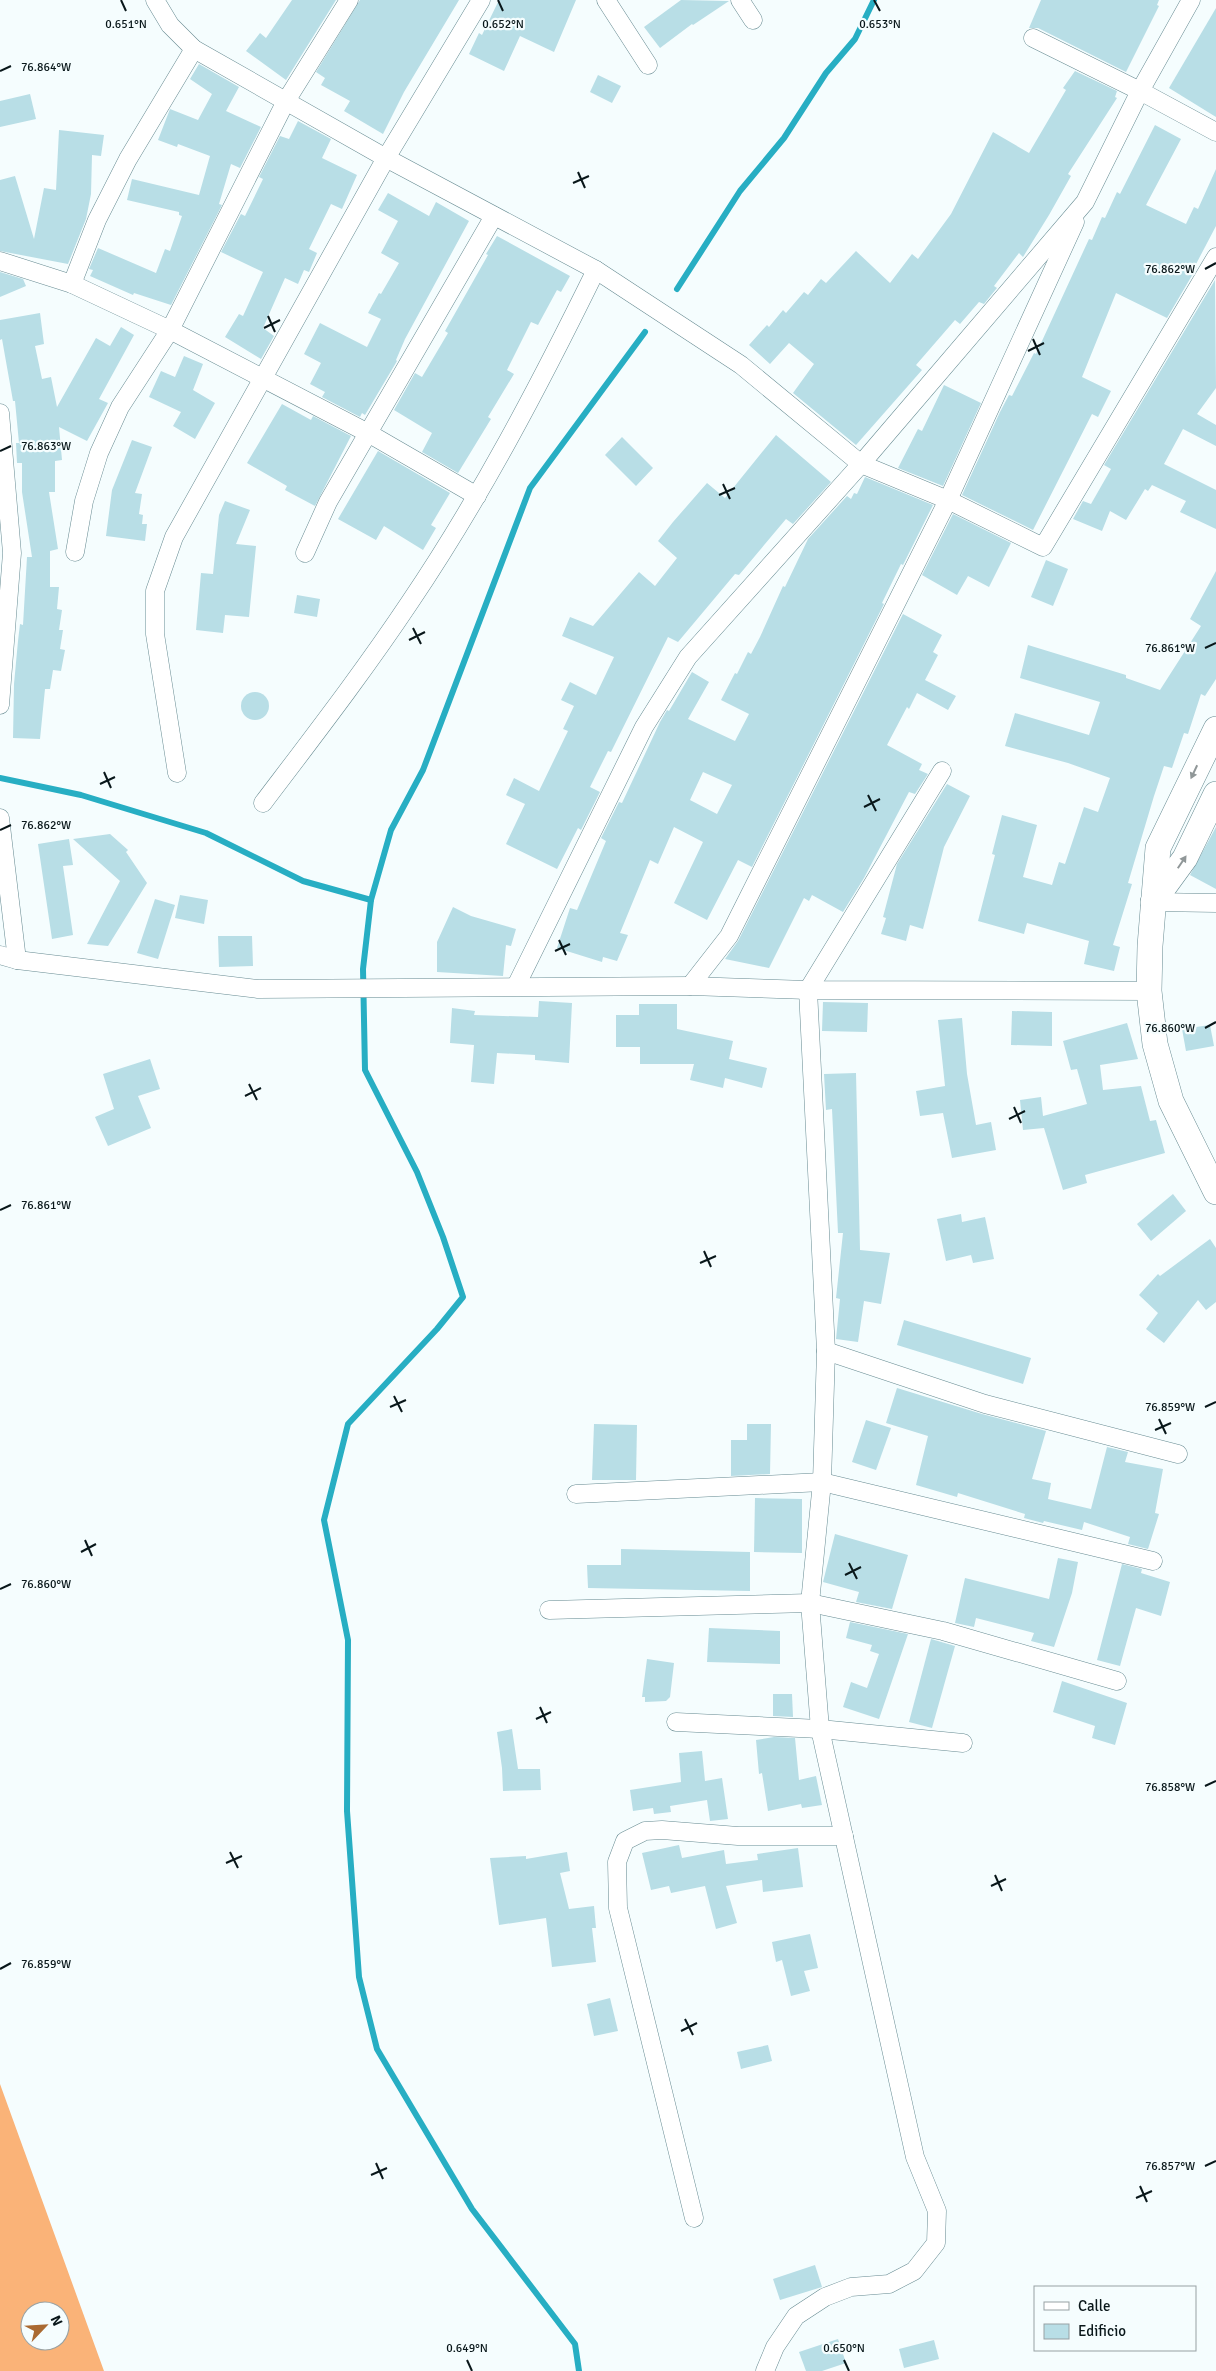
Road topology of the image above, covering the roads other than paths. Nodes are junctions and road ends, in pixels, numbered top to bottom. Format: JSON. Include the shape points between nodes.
{"nodes":[{"id":1,"x":155,"y":0,"type":"edge"},
{"id":2,"x":349,"y":0,"type":"edge"},
{"id":3,"x":482,"y":0,"type":"edge"},
{"id":4,"x":606,"y":0,"type":"edge"},
{"id":5,"x":740,"y":0,"type":"edge"},
{"id":6,"x":1191,"y":0,"type":"edge"},
{"id":7,"x":753,"y":20,"type":"dead end"},
{"id":8,"x":1033,"y":38,"type":"dead end"},
{"id":9,"x":194,"y":49,"type":"junction"},
{"id":10,"x":648,"y":65,"type":"dead end"},
{"id":11,"x":1140,"y":91,"type":"junction"},
{"id":12,"x":286,"y":102,"type":"junction"},
{"id":13,"x":1216,"y":132,"type":"edge"},
{"id":14,"x":386,"y":158,"type":"junction"},
{"id":15,"x":1085,"y":202,"type":"junction"},
{"id":16,"x":494,"y":216,"type":"junction"},
{"id":17,"x":1216,"y":257,"type":"edge"},
{"id":18,"x":0,"y":261,"type":"edge"},
{"id":19,"x":596,"y":270,"type":"junction"},
{"id":20,"x":72,"y":284,"type":"junction"},
{"id":21,"x":170,"y":330,"type":"junction"},
{"id":22,"x":262,"y":377,"type":"junction"},
{"id":23,"x":0,"y":413,"type":"edge"},
{"id":24,"x":368,"y":433,"type":"junction"},
{"id":25,"x":861,"y":464,"type":"junction"},
{"id":26,"x":477,"y":496,"type":"junction"},
{"id":27,"x":948,"y":500,"type":"junction"},
{"id":28,"x":75,"y":552,"type":"dead end"},
{"id":29,"x":305,"y":553,"type":"dead end"},
{"id":30,"x":0,"y":705,"type":"edge"},
{"id":31,"x":1216,"y":728,"type":"edge"},
{"id":32,"x":942,"y":771,"type":"dead end"},
{"id":33,"x":177,"y":773,"type":"dead end"},
{"id":34,"x":1216,"y":794,"type":"edge"},
{"id":35,"x":262,"y":803,"type":"dead end"},
{"id":36,"x":0,"y":818,"type":"edge"},
{"id":37,"x":1153,"y":902,"type":"junction"},
{"id":38,"x":1216,"y":903,"type":"edge"},
{"id":39,"x":0,"y":955,"type":"edge"},
{"id":40,"x":17,"y":960,"type":"junction"},
{"id":41,"x":516,"y":986,"type":"junction"},
{"id":42,"x":690,"y":986,"type":"junction"},
{"id":43,"x":808,"y":990,"type":"junction"},
{"id":44,"x":1149,"y":991,"type":"junction"},
{"id":45,"x":1216,"y":1192,"type":"edge"},
{"id":46,"x":826,"y":1351,"type":"junction"},
{"id":47,"x":1178,"y":1454,"type":"dead end"},
{"id":48,"x":822,"y":1482,"type":"junction"},
{"id":49,"x":576,"y":1494,"type":"dead end"},
{"id":50,"x":1153,"y":1561,"type":"dead end"},
{"id":51,"x":810,"y":1603,"type":"junction"},
{"id":52,"x":549,"y":1610,"type":"dead end"},
{"id":53,"x":1117,"y":1680,"type":"dead end"},
{"id":54,"x":676,"y":1722,"type":"dead end"},
{"id":55,"x":820,"y":1728,"type":"junction"},
{"id":56,"x":963,"y":1743,"type":"dead end"},
{"id":57,"x":844,"y":1836,"type":"junction"},
{"id":58,"x":694,"y":2218,"type":"dead end"},
{"id":59,"x":765,"y":2371,"type":"edge"}],
"edges":[{"from":1,"to":9,"type":"street","via":[[170,25]]},
{"from":2,"to":12,"type":"street"},
{"from":3,"to":14,"type":"street"},
{"from":4,"to":10,"type":"street"},
{"from":5,"to":7,"type":"street"},
{"from":6,"to":11,"type":"street"},
{"from":8,"to":11,"type":"street"},
{"from":9,"to":12,"type":"street"},
{"from":9,"to":20,"type":"street","via":[[128,159],[97,220]]},
{"from":11,"to":13,"type":"street"},
{"from":11,"to":15,"type":"street"},
{"from":12,"to":14,"type":"street"},
{"from":12,"to":21,"type":"street"},
{"from":14,"to":16,"type":"street"},
{"from":14,"to":22,"type":"street"},
{"from":15,"to":25,"type":"street"},
{"from":15,"to":27,"type":"street"},
{"from":16,"to":19,"type":"street"},
{"from":16,"to":24,"type":"street"},
{"from":17,"to":27,"type":"street","via":[[1043,547]]},
{"from":18,"to":20,"type":"street"},
{"from":19,"to":25,"type":"street","via":[[742,365]]},
{"from":19,"to":26,"type":"street","via":[[540,385]]},
{"from":20,"to":21,"type":"street"},
{"from":21,"to":22,"type":"street"},
{"from":21,"to":28,"type":"street","via":[[120,407],[99,453],[84,501]]},
{"from":22,"to":24,"type":"street"},
{"from":22,"to":33,"type":"street","via":[[174,537],[155,591],[154,634]]},
{"from":23,"to":30,"type":"street","via":[[12,553]]},
{"from":24,"to":26,"type":"street"},
{"from":24,"to":29,"type":"street","via":[[328,502]]},
{"from":25,"to":27,"type":"street"},
{"from":25,"to":41,"type":"street","via":[[688,657],[644,727]]},
{"from":26,"to":35,"type":"street","via":[[405,610],[339,704]]},
{"from":27,"to":42,"type":"street","via":[[729,936]]},
{"from":31,"to":37,"type":"main road","one_way":true,"via":[[1158,848]]},
{"from":32,"to":43,"type":"street"},
{"from":37,"to":34,"type":"main road","one_way":true,"via":[[1185,858]]},
{"from":36,"to":40,"type":"street"},
{"from":37,"to":38,"type":"street"},
{"from":37,"to":44,"type":"main road"},
{"from":39,"to":40,"type":"street"},
{"from":40,"to":41,"type":"street","via":[[258,989]]},
{"from":41,"to":42,"type":"street"},
{"from":42,"to":43,"type":"street"},
{"from":43,"to":44,"type":"street"},
{"from":43,"to":46,"type":"street"},
{"from":44,"to":45,"type":"main road","via":[[1155,1044],[1171,1100]]},
{"from":46,"to":47,"type":"street","via":[[985,1404]]},
{"from":46,"to":48,"type":"street"},
{"from":48,"to":49,"type":"street"},
{"from":48,"to":50,"type":"street"},
{"from":48,"to":51,"type":"street"},
{"from":51,"to":52,"type":"street"},
{"from":51,"to":53,"type":"street","via":[[943,1631]]},
{"from":51,"to":55,"type":"street"},
{"from":54,"to":55,"type":"street"},
{"from":55,"to":56,"type":"street"},
{"from":55,"to":57,"type":"street"},
{"from":57,"to":58,"type":"street","via":[[738,1836],[662,1830],[646,1831],[625,1841],[622,1848],[617,1862],[618,1908]]},
{"from":57,"to":59,"type":"street","via":[[915,2158],[937,2211],[936,2243],[914,2272],[889,2284],[851,2287],[825,2297],[796,2316],[775,2347]]}]}
